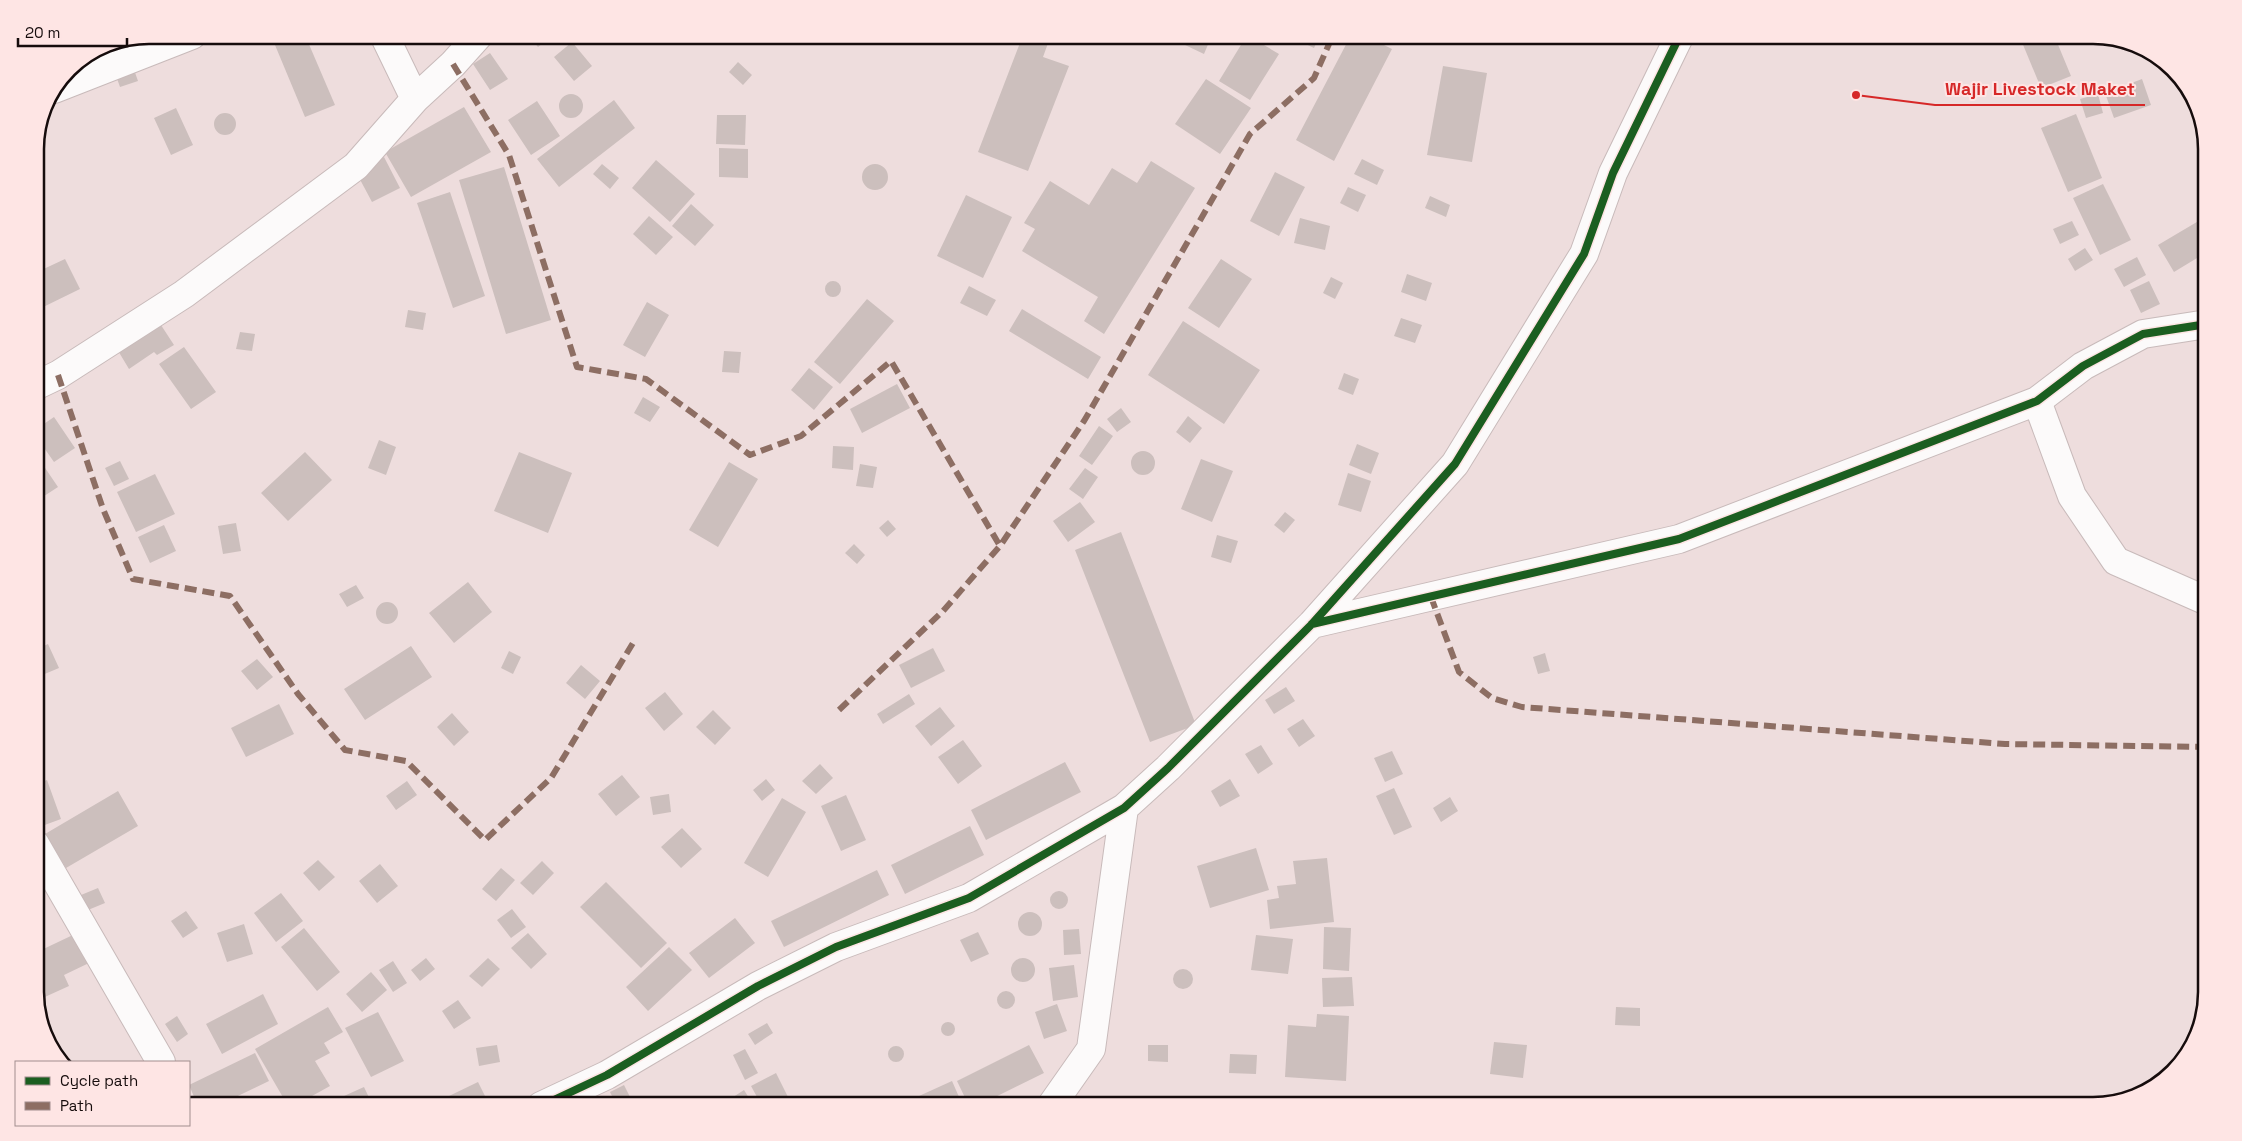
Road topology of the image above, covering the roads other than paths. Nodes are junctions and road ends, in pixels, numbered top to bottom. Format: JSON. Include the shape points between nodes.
{"nodes":[{"id":1,"x":169,"y":44,"type":"edge"},
{"id":2,"x":388,"y":44,"type":"edge"},
{"id":3,"x":470,"y":44,"type":"edge"},
{"id":4,"x":1676,"y":44,"type":"edge"},
{"id":5,"x":66,"y":85,"type":"edge"},
{"id":6,"x":415,"y":99,"type":"junction"},
{"id":7,"x":2198,"y":325,"type":"edge"},
{"id":8,"x":44,"y":382,"type":"edge"},
{"id":9,"x":2037,"y":401,"type":"junction"},
{"id":10,"x":2198,"y":597,"type":"edge"},
{"id":11,"x":1312,"y":624,"type":"junction"},
{"id":12,"x":1124,"y":808,"type":"junction"},
{"id":13,"x":44,"y":860,"type":"edge"},
{"id":14,"x":160,"y":1061,"type":"edge"},
{"id":15,"x":560,"y":1097,"type":"edge"},
{"id":16,"x":1057,"y":1097,"type":"edge"}],
"edges":[{"from":1,"to":5,"type":"street"},
{"from":2,"to":6,"type":"street"},
{"from":3,"to":6,"type":"street"},
{"from":4,"to":11,"type":"street","via":[[1613,173],[1584,254],[1455,464]]},
{"from":6,"to":8,"type":"street","via":[[356,166],[184,294]]},
{"from":7,"to":9,"type":"street","via":[[2143,334],[2084,366]]},
{"from":9,"to":10,"type":"street","via":[[2072,496],[2116,560]]},
{"from":9,"to":11,"type":"street","via":[[1679,539]]},
{"from":11,"to":12,"type":"street"},
{"from":12,"to":15,"type":"street","via":[[969,898],[836,947],[758,986],[608,1075]]},
{"from":12,"to":16,"type":"street","via":[[1091,1049]]},
{"from":13,"to":14,"type":"street"}]}
